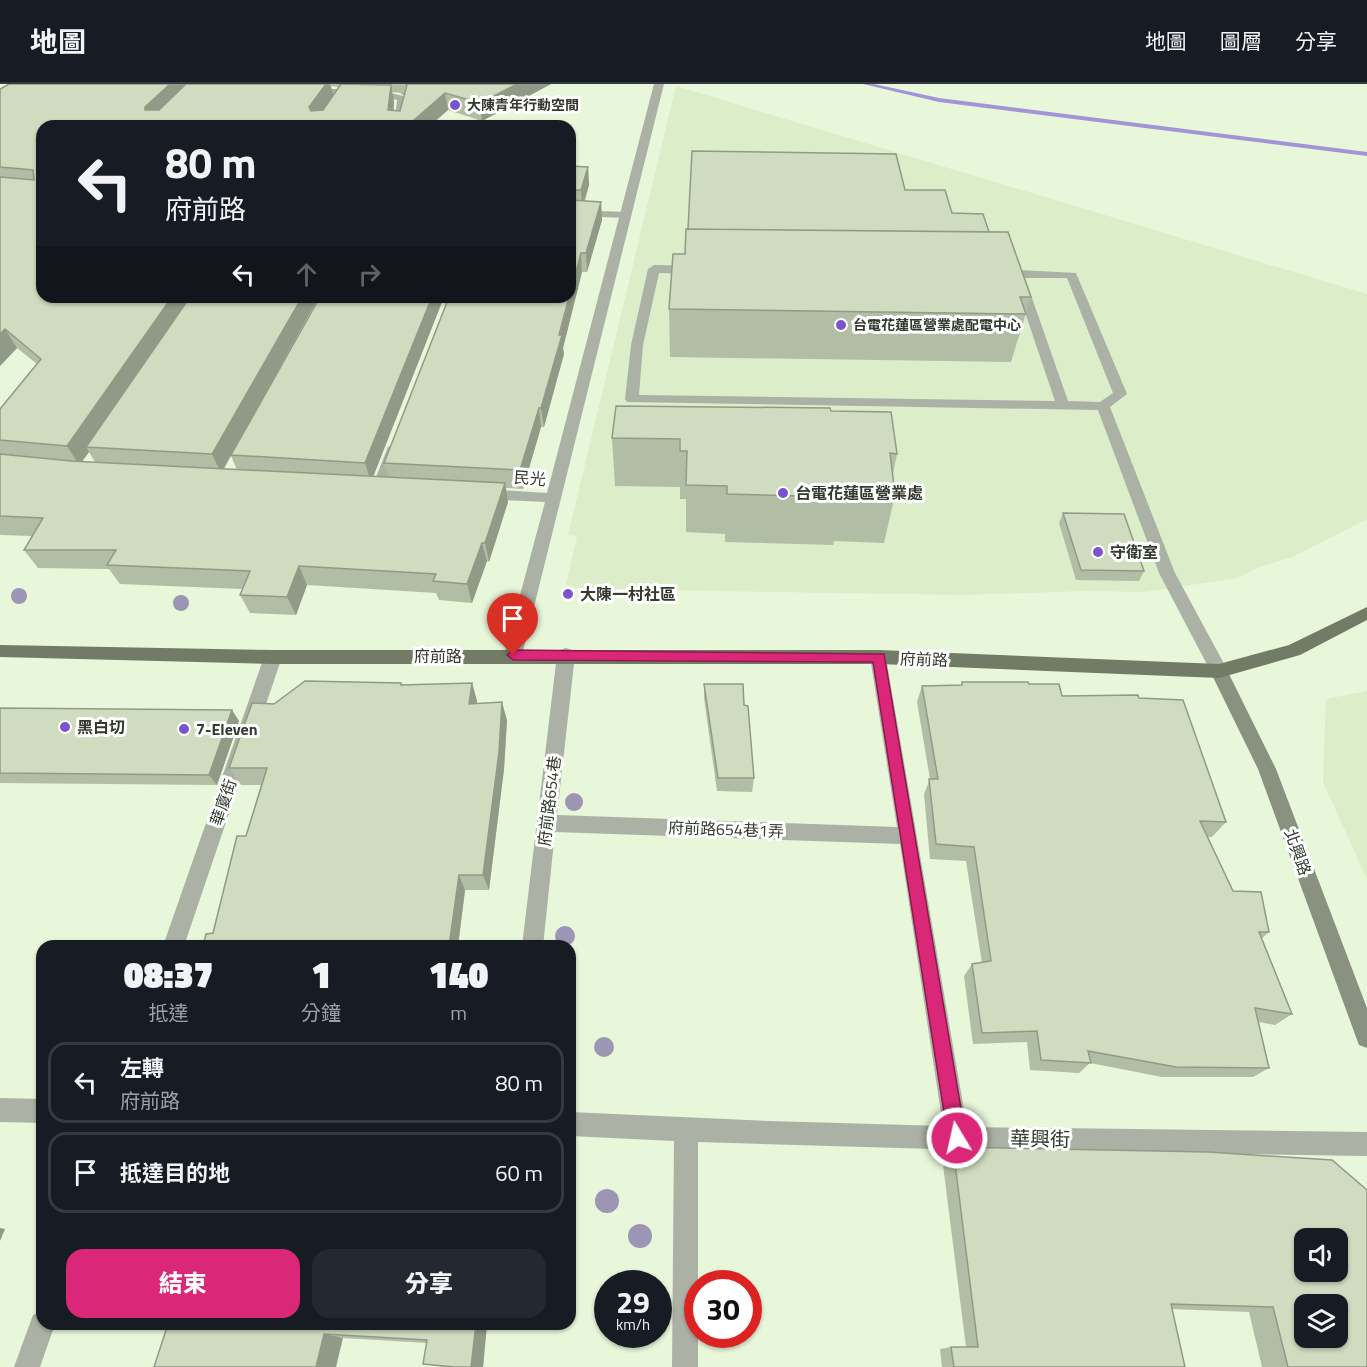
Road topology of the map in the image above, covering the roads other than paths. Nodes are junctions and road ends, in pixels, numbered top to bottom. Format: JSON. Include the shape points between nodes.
{"nodes":[{"id":1,"x":659,"y":84,"type":"edge"},
{"id":2,"x":300,"y":91,"type":"edge"},
{"id":3,"x":345,"y":92,"type":"edge"},
{"id":4,"x":400,"y":120,"type":"edge"},
{"id":5,"x":576,"y":213,"type":"edge"},
{"id":6,"x":627,"y":215,"type":"junction"},
{"id":7,"x":712,"y":270,"type":"edge"},
{"id":8,"x":1063,"y":406,"type":"junction"},
{"id":9,"x":1103,"y":406,"type":"junction"},
{"id":10,"x":401,"y":431,"type":"edge"},
{"id":11,"x":379,"y":487,"type":"edge"},
{"id":12,"x":473,"y":493,"type":"edge"},
{"id":13,"x":554,"y":498,"type":"junction"},
{"id":14,"x":1367,"y":613,"type":"edge"},
{"id":15,"x":0,"y":651,"type":"edge"},
{"id":16,"x":513,"y":655,"type":"junction"},
{"id":17,"x":566,"y":655,"type":"junction"},
{"id":18,"x":273,"y":657,"type":"junction"},
{"id":19,"x":879,"y":657,"type":"junction"},
{"id":20,"x":1219,"y":671,"type":"junction"},
{"id":21,"x":546,"y":823,"type":"junction"},
{"id":22,"x":906,"y":836,"type":"junction"},
{"id":23,"x":175,"y":940,"type":"edge"},
{"id":24,"x":533,"y":940,"type":"edge"},
{"id":25,"x":1367,"y":1036,"type":"edge"},
{"id":26,"x":0,"y":1110,"type":"edge"},
{"id":27,"x":36,"y":1111,"type":"edge"},
{"id":28,"x":576,"y":1124,"type":"edge"},
{"id":29,"x":686,"y":1131,"type":"junction"},
{"id":30,"x":957,"y":1138,"type":"junction"},
{"id":31,"x":1367,"y":1144,"type":"edge"},
{"id":32,"x":40,"y":1330,"type":"edge"},
{"id":33,"x":27,"y":1367,"type":"edge"},
{"id":34,"x":685,"y":1367,"type":"edge"}],
"edges":[{"from":1,"to":6,"type":"street"},
{"from":2,"to":3,"type":"street"},
{"from":3,"to":4,"type":"street","via":[[400,98],[404,102]]},
{"from":5,"to":6,"type":"street"},
{"from":6,"to":13,"type":"street"},
{"from":7,"to":8,"type":"street","via":[[654,269],[637,345],[632,399]]},
{"from":8,"to":9,"type":"street"},
{"from":8,"to":9,"type":"street","via":[[1012,274],[1072,275],[1119,394]]},
{"from":9,"to":20,"type":"street","via":[[1167,573]]},
{"from":10,"to":11,"type":"street"},
{"from":12,"to":13,"type":"street","name":"民光"},
{"from":13,"to":16,"type":"street"},
{"from":14,"to":20,"type":"main road","name":"府前路","via":[[1294,650]]},
{"from":15,"to":18,"type":"main road","name":"府前路"},
{"from":16,"to":17,"type":"main road","name":"府前路"},
{"from":16,"to":18,"type":"main road","name":"府前路"},
{"from":17,"to":19,"type":"main road","name":"府前路"},
{"from":17,"to":21,"type":"street","name":"府前路654巷"},
{"from":18,"to":23,"type":"street","name":"華廈街"},
{"from":19,"to":20,"type":"main road","name":"府前路"},
{"from":19,"to":22,"type":"street"},
{"from":20,"to":25,"type":"street","name":"北興路","via":[[1267,769]]},
{"from":21,"to":22,"type":"street","name":"府前路654巷1弄"},
{"from":21,"to":24,"type":"street","name":"府前路654巷"},
{"from":22,"to":30,"type":"street"},
{"from":26,"to":27,"type":"street"},
{"from":28,"to":29,"type":"street","name":"華興街"},
{"from":29,"to":30,"type":"street","name":"華興街"},
{"from":29,"to":34,"type":"street"},
{"from":30,"to":31,"type":"street","name":"華興街"},
{"from":32,"to":33,"type":"street"}]}
